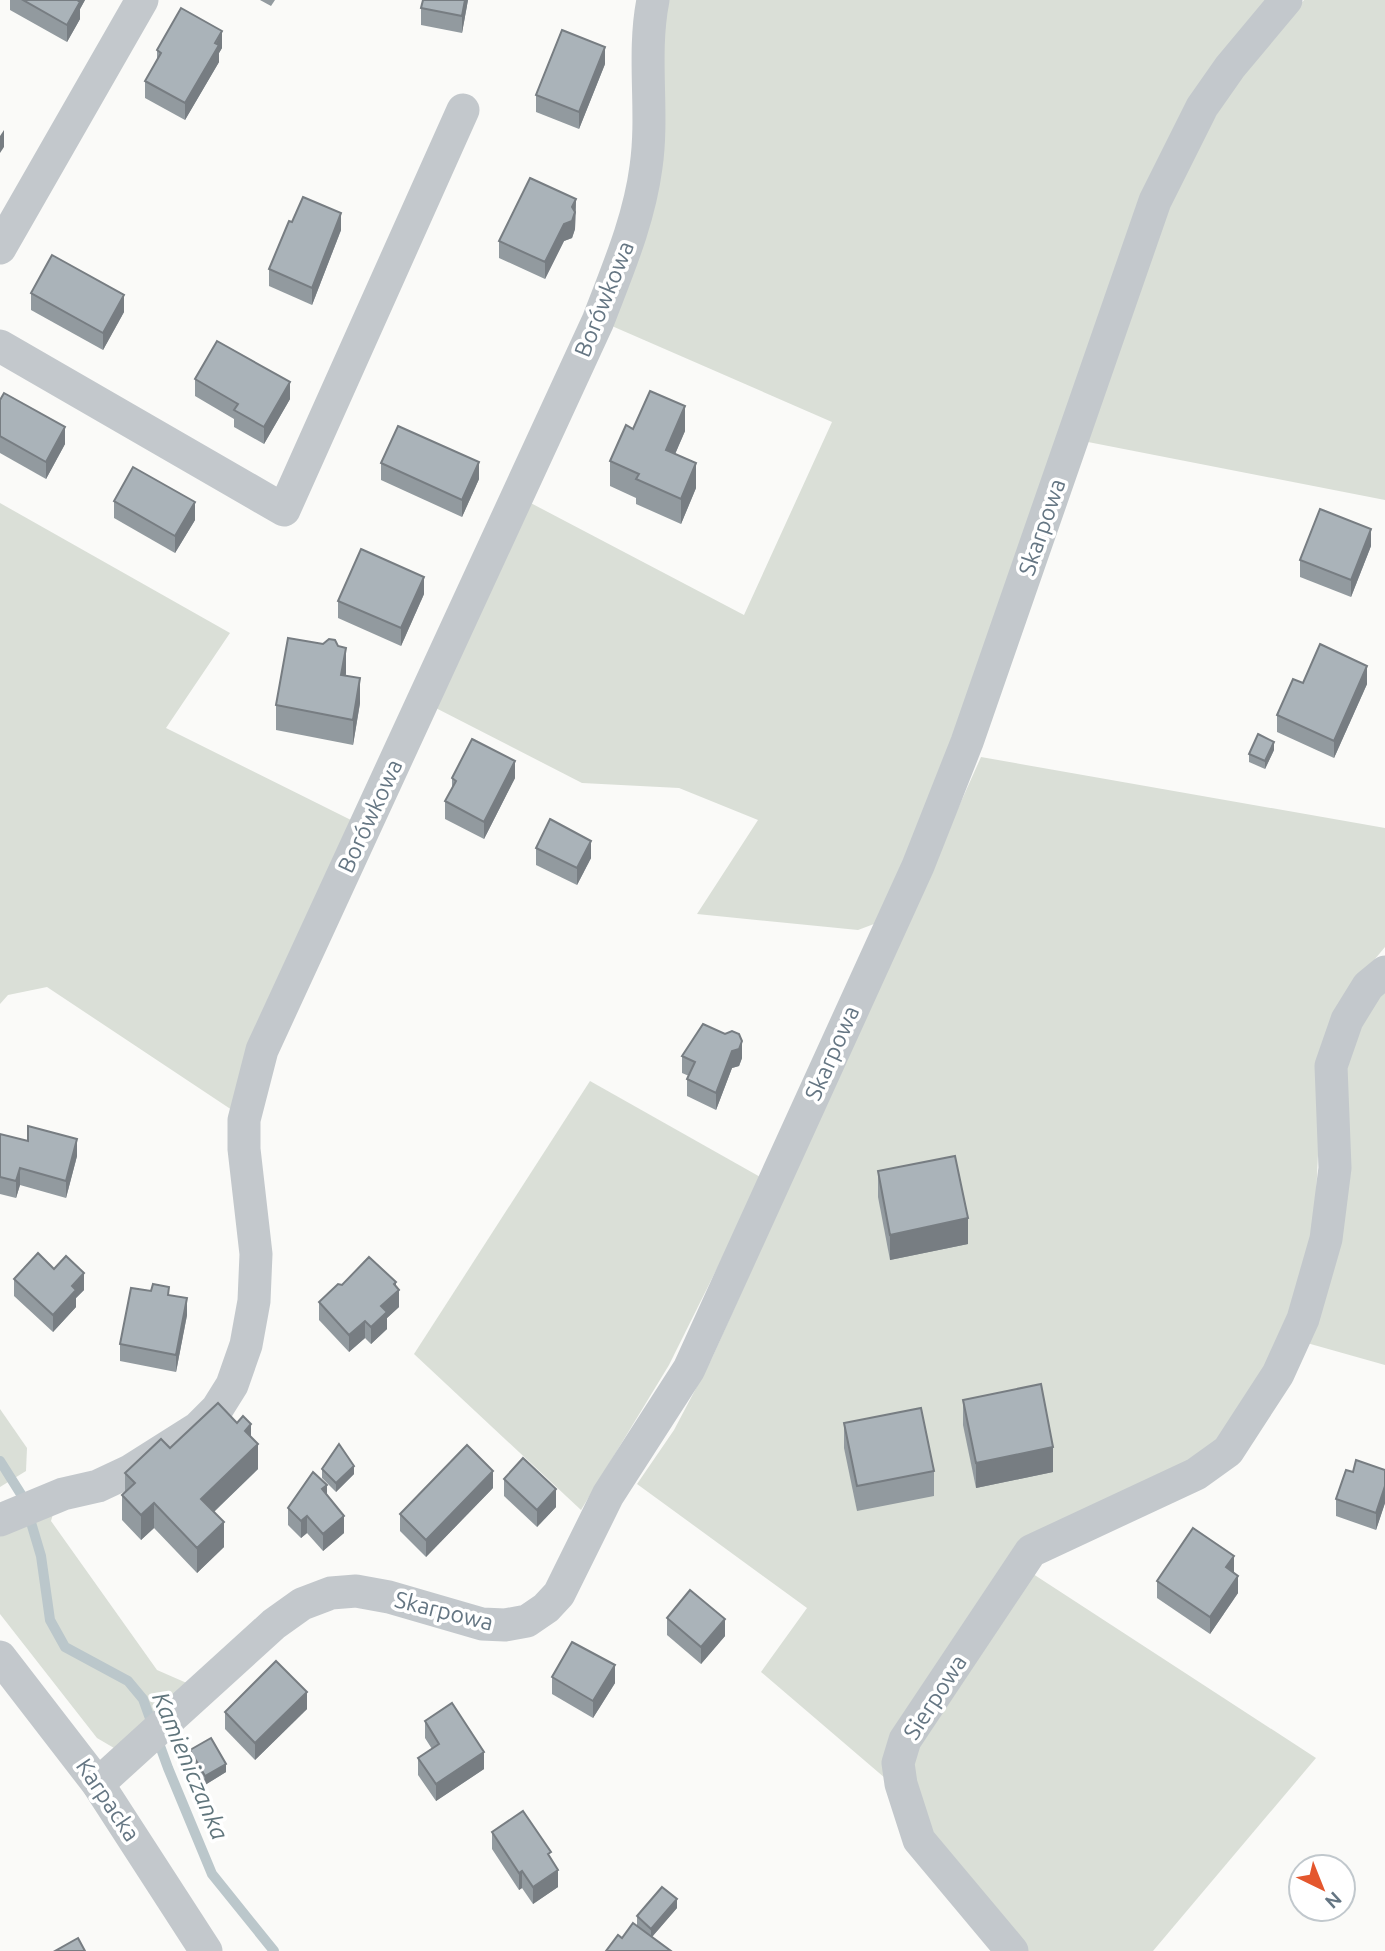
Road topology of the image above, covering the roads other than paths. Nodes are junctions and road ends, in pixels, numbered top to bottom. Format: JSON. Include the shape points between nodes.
{"nodes":[{"id":1,"x":142,"y":0,"type":"edge"},
{"id":2,"x":653,"y":0,"type":"edge"},
{"id":3,"x":1286,"y":0,"type":"edge"},
{"id":4,"x":463,"y":110,"type":"dead end"},
{"id":5,"x":0,"y":248,"type":"edge"},
{"id":6,"x":0,"y":346,"type":"edge"},
{"id":7,"x":1385,"y":972,"type":"edge"},
{"id":8,"x":0,"y":1520,"type":"edge"},
{"id":9,"x":0,"y":1657,"type":"edge"},
{"id":10,"x":98,"y":1784,"type":"junction"},
{"id":11,"x":206,"y":1951,"type":"edge"},
{"id":12,"x":1012,"y":1951,"type":"edge"}],
"edges":[{"from":1,"to":5,"type":"street"},
{"from":2,"to":8,"type":"street","name":"Borówkowa","via":[[648,23],[647,167],[629,242],[592,334],[262,1050],[244,1120],[256,1254],[254,1301],[233,1385],[198,1428],[130,1471]]},
{"from":3,"to":10,"type":"street","name":"Skarpowa","via":[[1202,107],[1155,201],[967,742],[918,866],[689,1369],[608,1495],[559,1594],[527,1620],[505,1625],[482,1625],[356,1591],[331,1593],[302,1604],[274,1624]]},
{"from":4,"to":6,"type":"street","via":[[284,510]]},
{"from":7,"to":12,"type":"street","name":"Sierpowa","via":[[1368,986],[1347,1020],[1331,1066],[1335,1168],[1326,1239],[1303,1319],[1278,1374],[1228,1451],[1196,1475],[1031,1551],[905,1740],[898,1763],[919,1840]]},
{"from":9,"to":10,"type":"street","name":"Karpacka"},
{"from":10,"to":11,"type":"street","name":"Karpacka"}]}
